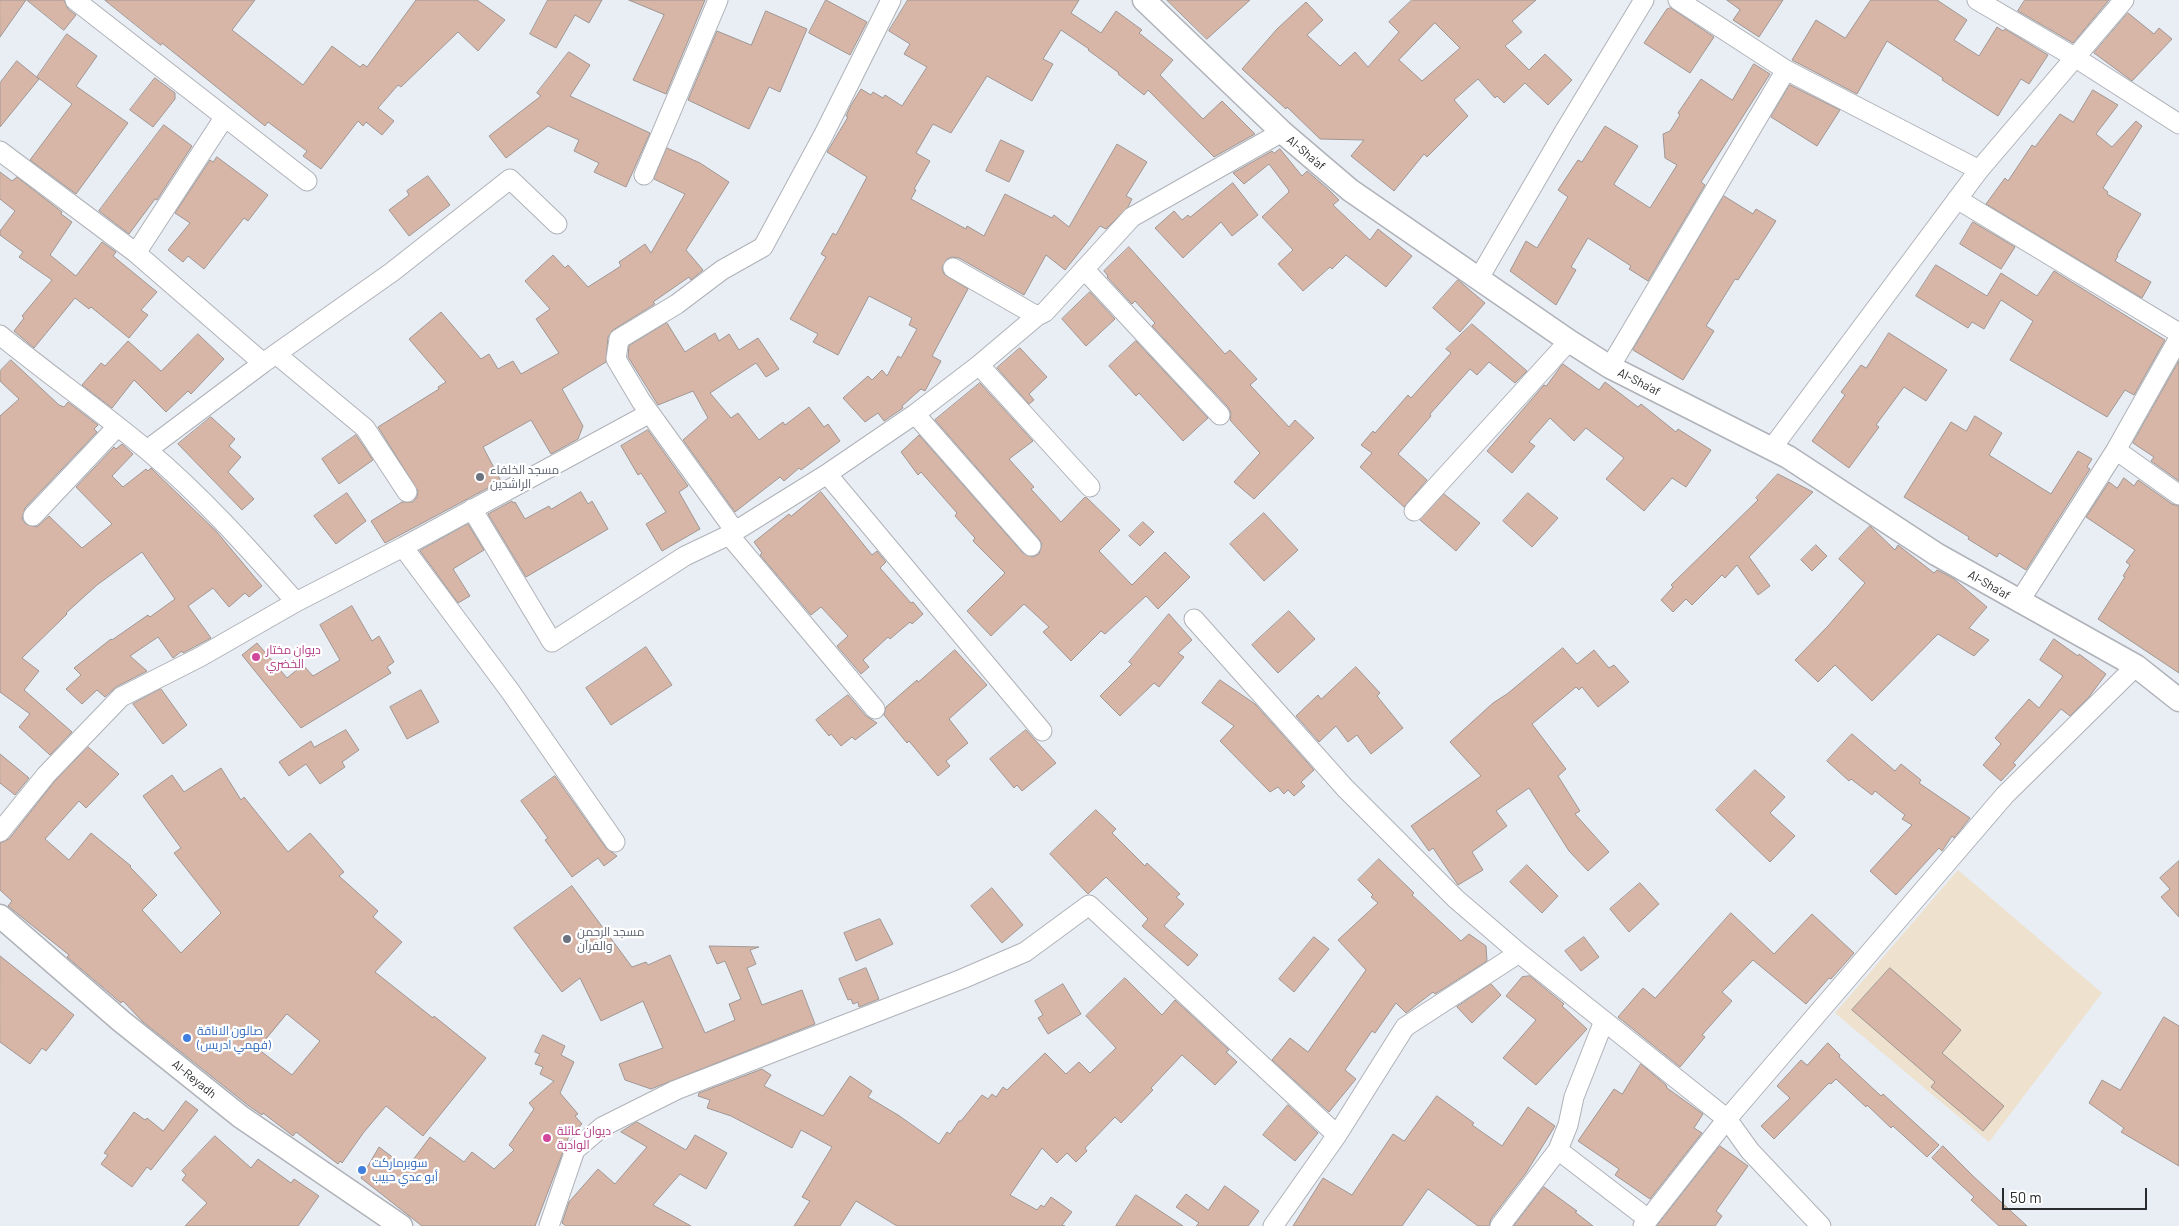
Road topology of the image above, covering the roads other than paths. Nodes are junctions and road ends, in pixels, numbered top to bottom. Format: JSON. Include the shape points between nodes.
{"nodes":[{"id":1,"x":75,"y":0,"type":"edge"},
{"id":2,"x":718,"y":0,"type":"edge"},
{"id":3,"x":891,"y":0,"type":"edge"},
{"id":4,"x":1144,"y":0,"type":"edge"},
{"id":5,"x":1644,"y":0,"type":"edge"},
{"id":6,"x":1678,"y":0,"type":"edge"},
{"id":7,"x":1977,"y":0,"type":"edge"},
{"id":8,"x":2124,"y":0,"type":"edge"},
{"id":9,"x":2076,"y":58,"type":"junction"},
{"id":10,"x":1786,"y":70,"type":"junction"},
{"id":11,"x":224,"y":118,"type":"junction"},
{"id":12,"x":2179,"y":124,"type":"edge"},
{"id":13,"x":1282,"y":132,"type":"junction"},
{"id":14,"x":0,"y":151,"type":"edge"},
{"id":15,"x":1979,"y":170,"type":"junction"},
{"id":16,"x":644,"y":175,"type":"dead end"},
{"id":17,"x":307,"y":181,"type":"dead end"},
{"id":18,"x":1957,"y":199,"type":"junction"},
{"id":19,"x":557,"y":224,"type":"dead end"},
{"id":20,"x":136,"y":253,"type":"junction"},
{"id":21,"x":953,"y":268,"type":"dead end"},
{"id":22,"x":1084,"y":270,"type":"junction"},
{"id":23,"x":1479,"y":278,"type":"junction"},
{"id":24,"x":1037,"y":316,"type":"junction"},
{"id":25,"x":2179,"y":334,"type":"edge"},
{"id":26,"x":0,"y":335,"type":"edge"},
{"id":27,"x":2179,"y":338,"type":"edge"},
{"id":28,"x":1569,"y":341,"type":"junction"},
{"id":29,"x":269,"y":359,"type":"junction"},
{"id":30,"x":979,"y":365,"type":"junction"},
{"id":31,"x":1610,"y":367,"type":"junction"},
{"id":32,"x":650,"y":413,"type":"junction"},
{"id":33,"x":915,"y":414,"type":"junction"},
{"id":34,"x":1220,"y":415,"type":"dead end"},
{"id":35,"x":117,"y":427,"type":"junction"},
{"id":36,"x":1772,"y":448,"type":"junction"},
{"id":37,"x":147,"y":450,"type":"junction"},
{"id":38,"x":2116,"y":450,"type":"junction"},
{"id":39,"x":827,"y":474,"type":"junction"},
{"id":40,"x":1090,"y":488,"type":"dead end"},
{"id":41,"x":407,"y":492,"type":"dead end"},
{"id":42,"x":2179,"y":495,"type":"edge"},
{"id":43,"x":472,"y":509,"type":"junction"},
{"id":44,"x":1414,"y":511,"type":"dead end"},
{"id":45,"x":33,"y":516,"type":"dead end"},
{"id":46,"x":732,"y":533,"type":"junction"},
{"id":47,"x":1031,"y":546,"type":"dead end"},
{"id":48,"x":403,"y":548,"type":"junction"},
{"id":49,"x":296,"y":602,"type":"junction"},
{"id":50,"x":2019,"y":602,"type":"junction"},
{"id":51,"x":1194,"y":619,"type":"dead end"},
{"id":52,"x":2136,"y":666,"type":"junction"},
{"id":53,"x":2179,"y":700,"type":"edge"},
{"id":54,"x":875,"y":709,"type":"dead end"},
{"id":55,"x":1042,"y":731,"type":"dead end"},
{"id":56,"x":0,"y":832,"type":"edge"},
{"id":57,"x":615,"y":842,"type":"dead end"},
{"id":58,"x":0,"y":916,"type":"edge"},
{"id":59,"x":1518,"y":953,"type":"junction"},
{"id":60,"x":1604,"y":1020,"type":"junction"},
{"id":61,"x":1727,"y":1119,"type":"junction"},
{"id":62,"x":1337,"y":1135,"type":"junction"},
{"id":63,"x":1558,"y":1150,"type":"junction"},
{"id":64,"x":1645,"y":1222,"type":"edge"},
{"id":65,"x":401,"y":1226,"type":"edge"},
{"id":66,"x":550,"y":1226,"type":"edge"},
{"id":67,"x":1273,"y":1226,"type":"edge"},
{"id":68,"x":1500,"y":1226,"type":"edge"},
{"id":69,"x":1821,"y":1226,"type":"edge"}],
"edges":[{"from":1,"to":11,"type":"street"},
{"from":2,"to":16,"type":"street"},
{"from":3,"to":32,"type":"street","via":[[763,247],[722,270],[677,304],[619,339],[616,359]]},
{"from":4,"to":13,"type":"street","name":"Al-Sha'af"},
{"from":5,"to":23,"type":"street"},
{"from":6,"to":10,"type":"street"},
{"from":7,"to":9,"type":"street"},
{"from":8,"to":9,"type":"street"},
{"from":9,"to":12,"type":"street"},
{"from":9,"to":15,"type":"street"},
{"from":10,"to":15,"type":"street"},
{"from":10,"to":31,"type":"street"},
{"from":11,"to":17,"type":"street"},
{"from":11,"to":20,"type":"street"},
{"from":13,"to":22,"type":"street","via":[[1132,217]]},
{"from":13,"to":23,"type":"street","name":"Al-Sha'af","via":[[1350,190]]},
{"from":14,"to":20,"type":"street"},
{"from":15,"to":18,"type":"street"},
{"from":18,"to":25,"type":"street"},
{"from":18,"to":36,"type":"street"},
{"from":19,"to":29,"type":"street","via":[[510,179],[392,272]]},
{"from":20,"to":29,"type":"street"},
{"from":21,"to":24,"type":"street"},
{"from":22,"to":24,"type":"street","via":[[1045,312]]},
{"from":22,"to":34,"type":"street"},
{"from":23,"to":28,"type":"street","name":"Al-Sha'af"},
{"from":24,"to":30,"type":"street"},
{"from":26,"to":35,"type":"street"},
{"from":27,"to":38,"type":"street"},
{"from":28,"to":31,"type":"street","name":"Al-Sha'af"},
{"from":28,"to":44,"type":"street"},
{"from":29,"to":37,"type":"street"},
{"from":29,"to":41,"type":"street","via":[[365,428]]},
{"from":30,"to":33,"type":"street"},
{"from":30,"to":40,"type":"street"},
{"from":31,"to":36,"type":"street","name":"Al-Sha'af"},
{"from":32,"to":43,"type":"street"},
{"from":32,"to":46,"type":"street"},
{"from":33,"to":39,"type":"street"},
{"from":33,"to":47,"type":"street"},
{"from":35,"to":37,"type":"street"},
{"from":35,"to":45,"type":"street"},
{"from":36,"to":50,"type":"street","name":"Al-Sha'af","via":[[1936,554]]},
{"from":37,"to":49,"type":"street","via":[[212,511]]},
{"from":38,"to":42,"type":"street"},
{"from":38,"to":50,"type":"street"},
{"from":39,"to":46,"type":"street"},
{"from":39,"to":55,"type":"street"},
{"from":43,"to":46,"type":"street","via":[[552,642],[685,556]]},
{"from":43,"to":48,"type":"street"},
{"from":46,"to":54,"type":"street"},
{"from":48,"to":49,"type":"street"},
{"from":48,"to":57,"type":"street","via":[[510,691]]},
{"from":49,"to":56,"type":"street","via":[[200,657],[121,697],[46,776]]},
{"from":50,"to":52,"type":"street","name":"Al-Sha'af"},
{"from":51,"to":59,"type":"street","via":[[1345,788],[1456,899]]},
{"from":52,"to":53,"type":"street","name":"Al-Sha'af"},
{"from":52,"to":61,"type":"street","via":[[2005,795]]},
{"from":58,"to":65,"type":"street","name":"Al-Reyadh","via":[[121,1021],[241,1117]]},
{"from":59,"to":60,"type":"street"},
{"from":59,"to":62,"type":"street","via":[[1405,1027]]},
{"from":60,"to":61,"type":"street"},
{"from":60,"to":63,"type":"street","via":[[1574,1097]]},
{"from":61,"to":64,"type":"street"},
{"from":61,"to":69,"type":"street","via":[[1750,1150]]},
{"from":62,"to":66,"type":"street","via":[[1089,905],[1025,952],[676,1090],[602,1127],[575,1150]]},
{"from":62,"to":67,"type":"street"},
{"from":63,"to":64,"type":"street"},
{"from":63,"to":68,"type":"street"}]}
